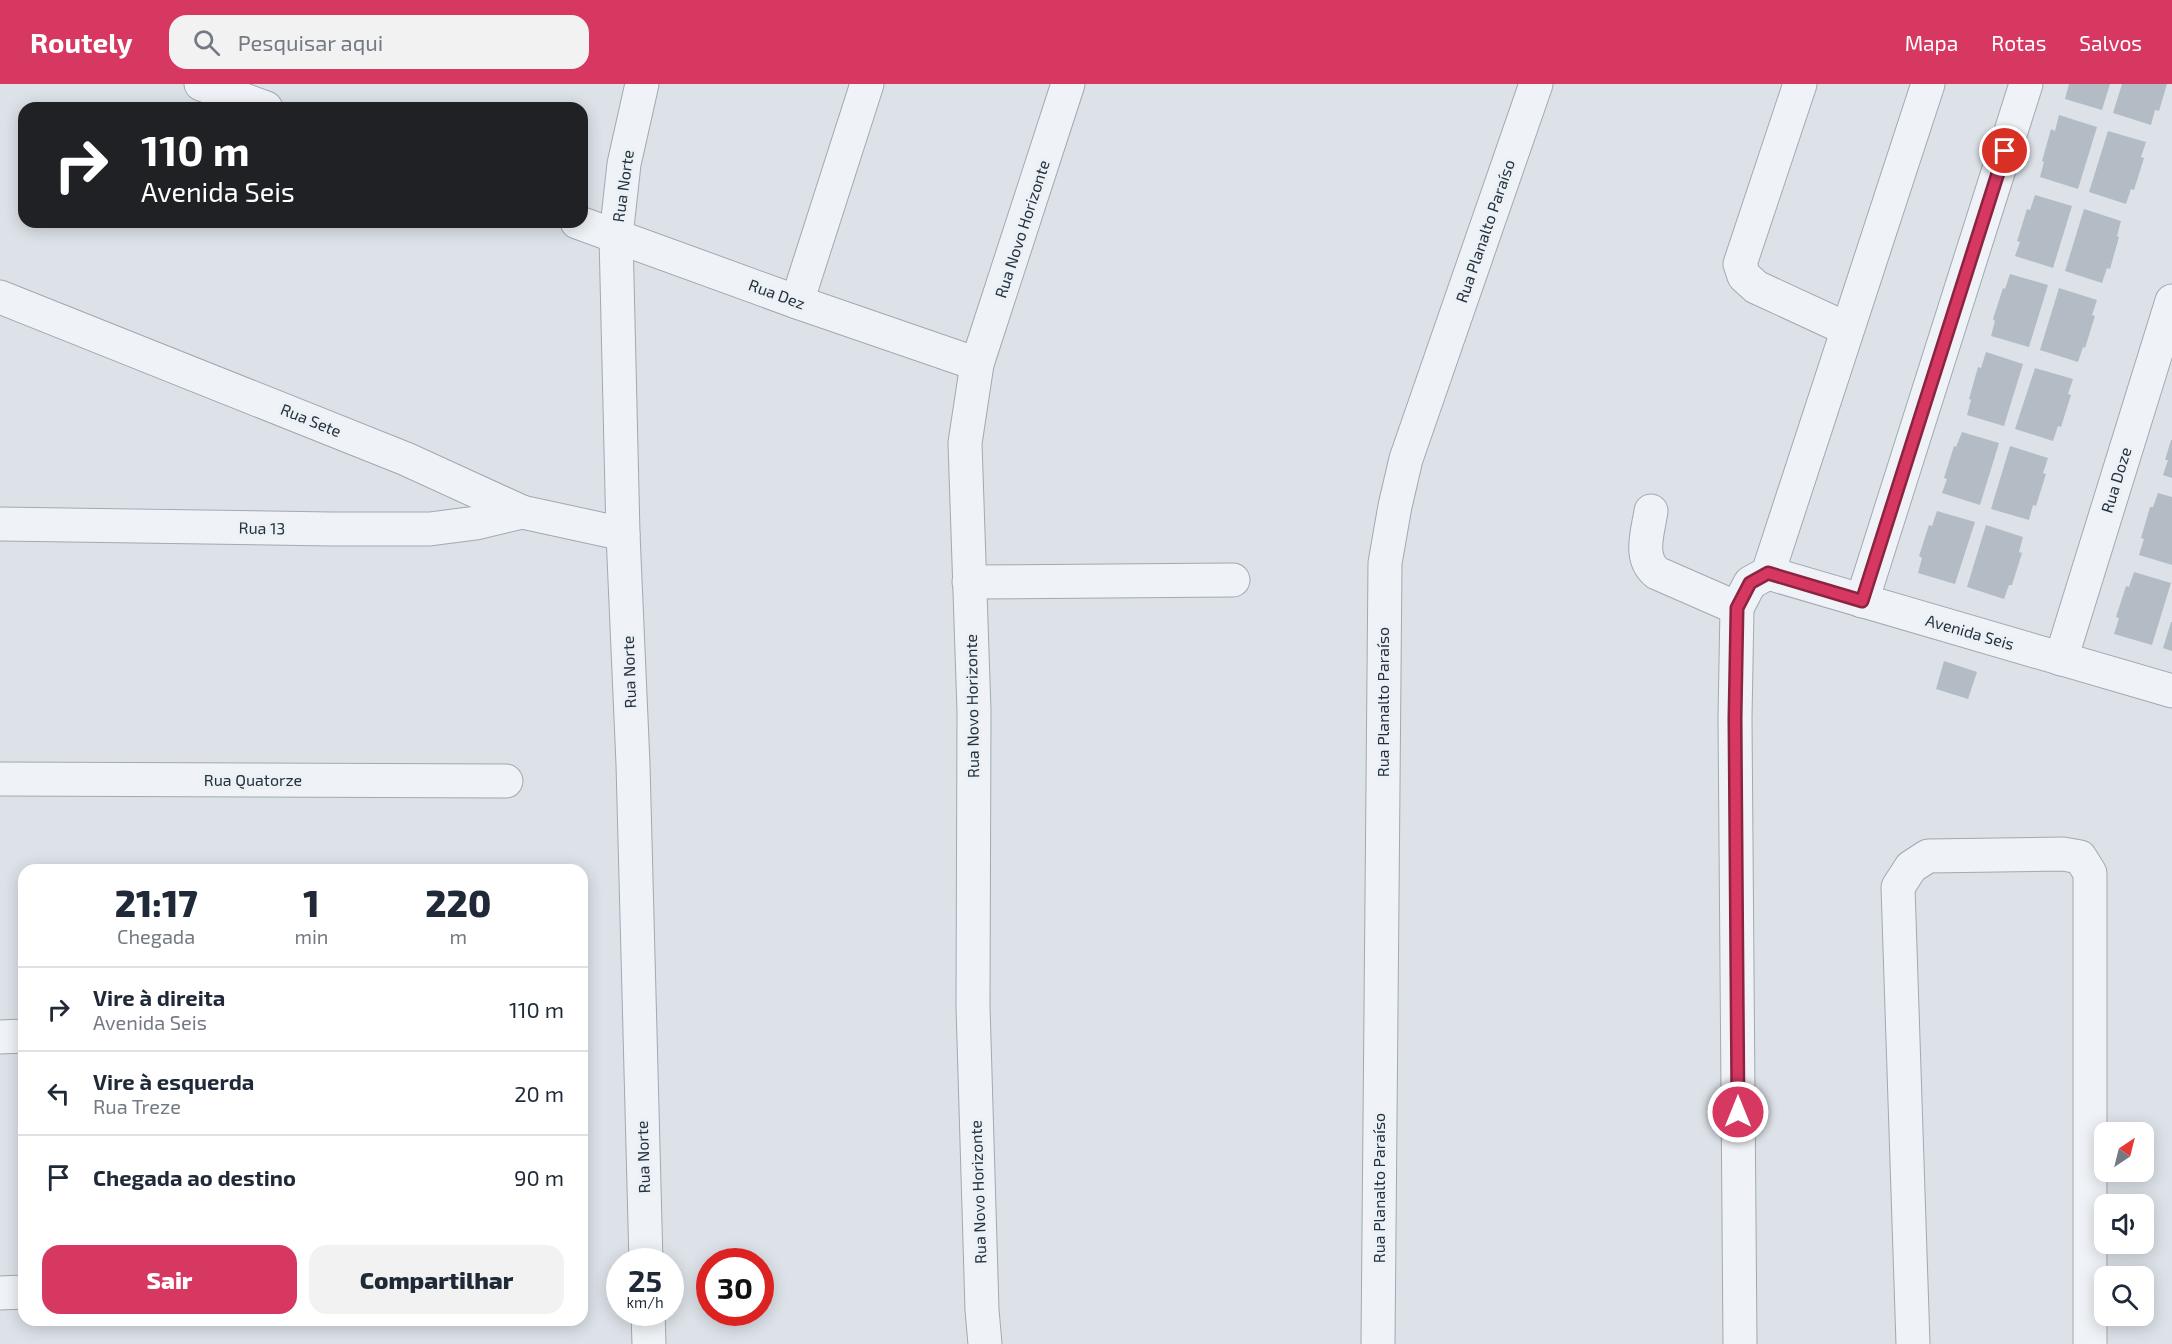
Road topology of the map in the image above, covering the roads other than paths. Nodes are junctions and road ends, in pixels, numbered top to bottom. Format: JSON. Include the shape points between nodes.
{"nodes":[{"id":1,"x":201,"y":84,"type":"edge"},
{"id":2,"x":642,"y":84,"type":"edge"},
{"id":3,"x":867,"y":84,"type":"edge"},
{"id":4,"x":1068,"y":84,"type":"edge"},
{"id":5,"x":1536,"y":84,"type":"edge"},
{"id":6,"x":1800,"y":84,"type":"edge"},
{"id":7,"x":1928,"y":84,"type":"edge"},
{"id":8,"x":2026,"y":84,"type":"edge"},
{"id":9,"x":250,"y":102,"type":"edge"},
{"id":10,"x":588,"y":226,"type":"edge"},
{"id":11,"x":616,"y":236,"type":"junction"},
{"id":12,"x":0,"y":297,"type":"edge"},
{"id":13,"x":2172,"y":301,"type":"edge"},
{"id":14,"x":797,"y":302,"type":"junction"},
{"id":15,"x":1847,"y":329,"type":"junction"},
{"id":16,"x":977,"y":364,"type":"junction"},
{"id":17,"x":1651,"y":511,"type":"dead end"},
{"id":18,"x":522,"y":512,"type":"junction"},
{"id":19,"x":0,"y":524,"type":"edge"},
{"id":20,"x":623,"y":534,"type":"junction"},
{"id":21,"x":1768,"y":573,"type":"junction"},
{"id":22,"x":1233,"y":580,"type":"dead end"},
{"id":23,"x":969,"y":582,"type":"junction"},
{"id":24,"x":1862,"y":601,"type":"junction"},
{"id":25,"x":1737,"y":608,"type":"junction"},
{"id":26,"x":2061,"y":659,"type":"junction"},
{"id":27,"x":2172,"y":691,"type":"edge"},
{"id":28,"x":0,"y":779,"type":"edge"},
{"id":29,"x":506,"y":781,"type":"dead end"},
{"id":30,"x":18,"y":1036,"type":"edge"},
{"id":31,"x":0,"y":1037,"type":"edge"},
{"id":32,"x":646,"y":1248,"type":"edge"},
{"id":33,"x":18,"y":1292,"type":"edge"},
{"id":34,"x":0,"y":1293,"type":"edge"},
{"id":35,"x":648,"y":1326,"type":"edge"},
{"id":36,"x":649,"y":1344,"type":"edge"},
{"id":37,"x":985,"y":1344,"type":"edge"},
{"id":38,"x":1378,"y":1344,"type":"edge"},
{"id":39,"x":1740,"y":1344,"type":"edge"},
{"id":40,"x":1913,"y":1344,"type":"edge"},
{"id":41,"x":2090,"y":1344,"type":"edge"}],
"edges":[{"from":1,"to":9,"type":"street"},
{"from":2,"to":11,"type":"street","name":"Rua Norte","via":[[624,164]]},
{"from":3,"to":14,"type":"street"},
{"from":4,"to":16,"type":"street","name":"Rua Novo Horizonte"},
{"from":5,"to":38,"type":"street","name":"Rua Planalto Paraíso","via":[[1406,459],[1385,563]]},
{"from":6,"to":15,"type":"street","via":[[1740,264],[1744,276],[1756,287]]},
{"from":7,"to":15,"type":"street"},
{"from":8,"to":24,"type":"street"},
{"from":10,"to":11,"type":"street","name":"Rua Dez"},
{"from":11,"to":14,"type":"street","name":"Rua Dez"},
{"from":11,"to":20,"type":"street","name":"Rua Norte"},
{"from":12,"to":18,"type":"street","name":"Rua Sete","via":[[406,459]]},
{"from":13,"to":26,"type":"street","name":"Rua Doze"},
{"from":14,"to":16,"type":"street","name":"Rua Dez"},
{"from":15,"to":21,"type":"street"},
{"from":16,"to":23,"type":"street","name":"Rua Novo Horizonte","via":[[965,442]]},
{"from":17,"to":25,"type":"street","via":[[1645,549],[1650,568]]},
{"from":18,"to":19,"type":"street","name":"Rua 13","via":[[430,529]]},
{"from":18,"to":20,"type":"street","name":"Rua Sete"},
{"from":20,"to":32,"type":"street","name":"Rua Norte"},
{"from":21,"to":24,"type":"street","name":"Avenida Seis"},
{"from":21,"to":25,"type":"street","via":[[1750,583]]},
{"from":22,"to":23,"type":"street"},
{"from":23,"to":37,"type":"street","name":"Rua Novo Horizonte","via":[[974,711],[973,1006]]},
{"from":24,"to":26,"type":"street","name":"Avenida Seis"},
{"from":25,"to":39,"type":"street"},
{"from":26,"to":27,"type":"street","name":"Avenida Seis"},
{"from":28,"to":29,"type":"street","name":"Rua Quatorze"},
{"from":30,"to":31,"type":"street"},
{"from":33,"to":34,"type":"street"},
{"from":35,"to":36,"type":"street"},
{"from":40,"to":41,"type":"street","via":[[1898,887],[1911,867],[1928,856],[2063,854],[2080,857],[2090,873]]}]}
